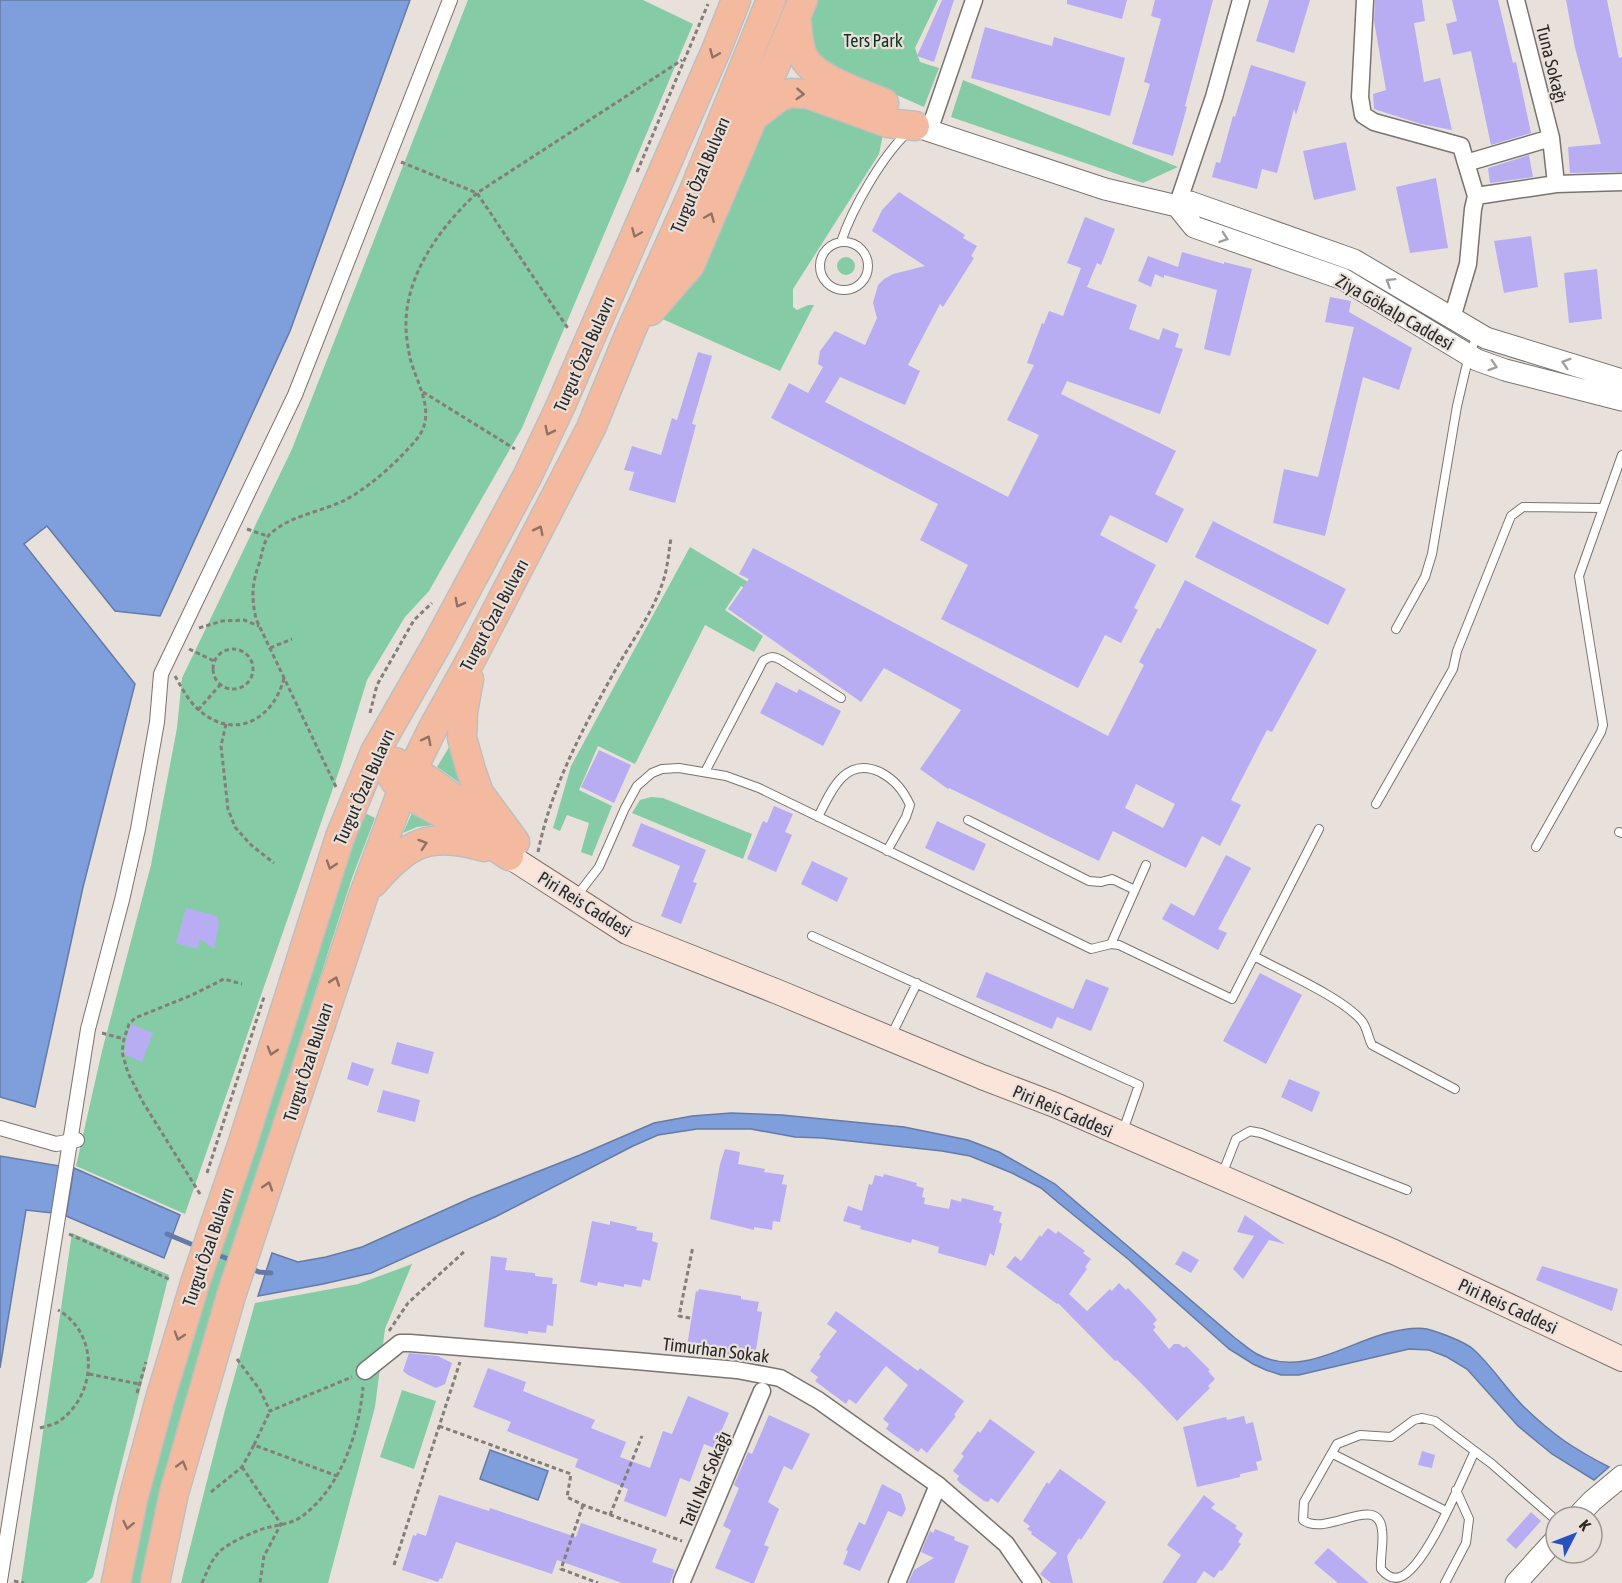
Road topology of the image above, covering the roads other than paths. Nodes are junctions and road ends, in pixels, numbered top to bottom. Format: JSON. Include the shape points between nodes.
{"nodes":[{"id":1,"x":450,"y":0,"type":"edge"},
{"id":2,"x":736,"y":0,"type":"edge"},
{"id":3,"x":771,"y":0,"type":"edge"},
{"id":4,"x":974,"y":0,"type":"edge"},
{"id":5,"x":1241,"y":0,"type":"edge"},
{"id":6,"x":1365,"y":0,"type":"edge"},
{"id":7,"x":1516,"y":0,"type":"edge"},
{"id":8,"x":800,"y":9,"type":"edge"},
{"id":9,"x":751,"y":120,"type":"junction"},
{"id":10,"x":922,"y":128,"type":"junction"},
{"id":11,"x":1551,"y":138,"type":"junction"},
{"id":12,"x":1466,"y":163,"type":"junction"},
{"id":13,"x":1622,"y":182,"type":"edge"},
{"id":14,"x":1556,"y":184,"type":"junction"},
{"id":15,"x":1476,"y":196,"type":"junction"},
{"id":16,"x":1177,"y":206,"type":"junction"},
{"id":17,"x":841,"y":242,"type":"junction"},
{"id":18,"x":1452,"y":318,"type":"junction"},
{"id":19,"x":630,"y":333,"type":"junction"},
{"id":20,"x":1478,"y":333,"type":"junction"},
{"id":21,"x":1468,"y":355,"type":"junction"},
{"id":22,"x":1622,"y":380,"type":"edge"},
{"id":23,"x":1622,"y":400,"type":"edge"},
{"id":24,"x":1622,"y":455,"type":"edge"},
{"id":25,"x":1603,"y":508,"type":"junction"},
{"id":26,"x":1396,"y":629,"type":"dead end"},
{"id":27,"x":473,"y":656,"type":"junction"},
{"id":28,"x":841,"y":698,"type":"dead end"},
{"id":29,"x":375,"y":752,"type":"junction"},
{"id":30,"x":705,"y":772,"type":"junction"},
{"id":31,"x":407,"y":780,"type":"junction"},
{"id":32,"x":1376,"y":804,"type":"dead end"},
{"id":33,"x":818,"y":817,"type":"junction"},
{"id":34,"x":968,"y":820,"type":"dead end"},
{"id":35,"x":1319,"y":829,"type":"dead end"},
{"id":36,"x":1536,"y":847,"type":"dead end"},
{"id":37,"x":521,"y":851,"type":"junction"},
{"id":38,"x":887,"y":851,"type":"junction"},
{"id":39,"x":1146,"y":865,"type":"dead end"},
{"id":40,"x":582,"y":890,"type":"junction"},
{"id":41,"x":1135,"y":890,"type":"junction"},
{"id":42,"x":364,"y":894,"type":"junction"},
{"id":43,"x":812,"y":936,"type":"dead end"},
{"id":44,"x":1112,"y":944,"type":"junction"},
{"id":45,"x":1254,"y":956,"type":"junction"},
{"id":46,"x":917,"y":983,"type":"junction"},
{"id":47,"x":894,"y":1030,"type":"junction"},
{"id":48,"x":1455,"y":1089,"type":"dead end"},
{"id":49,"x":1125,"y":1125,"type":"junction"},
{"id":50,"x":0,"y":1128,"type":"edge"},
{"id":51,"x":73,"y":1141,"type":"junction"},
{"id":52,"x":1225,"y":1167,"type":"junction"},
{"id":53,"x":1407,"y":1190,"type":"dead end"},
{"id":54,"x":1622,"y":1343,"type":"edge"},
{"id":55,"x":1622,"y":1359,"type":"edge"},
{"id":56,"x":365,"y":1371,"type":"road end"},
{"id":57,"x":762,"y":1391,"type":"dead end"},
{"id":58,"x":1475,"y":1451,"type":"junction"},
{"id":59,"x":1334,"y":1454,"type":"junction"},
{"id":60,"x":1622,"y":1476,"type":"edge"},
{"id":61,"x":938,"y":1485,"type":"junction"},
{"id":62,"x":1456,"y":1490,"type":"junction"},
{"id":63,"x":1588,"y":1505,"type":"edge"},
{"id":64,"x":1544,"y":1510,"type":"edge"},
{"id":65,"x":1446,"y":1511,"type":"junction"},
{"id":66,"x":1544,"y":1552,"type":"edge"},
{"id":67,"x":1387,"y":1579,"type":"edge"},
{"id":68,"x":0,"y":1581,"type":"edge"},
{"id":69,"x":114,"y":1582,"type":"edge"},
{"id":70,"x":684,"y":1582,"type":"edge"},
{"id":71,"x":155,"y":1583,"type":"edge"},
{"id":72,"x":897,"y":1583,"type":"edge"},
{"id":73,"x":1033,"y":1583,"type":"edge"},
{"id":74,"x":1444,"y":1583,"type":"edge"},
{"id":75,"x":1516,"y":1583,"type":"edge"}],
"edges":[{"from":1,"to":51,"type":"street","via":[[295,395],[161,674],[157,722],[138,829],[88,1029]]},
{"from":2,"to":29,"type":"highway","name":"Turgut Özal Bulavrı","one_way":true,"via":[[547,436]]},
{"from":3,"to":19,"type":"highway","name":"Turgut Özal Bulvarı","via":[[693,193]]},
{"from":4,"to":10,"type":"street"},
{"from":5,"to":16,"type":"street"},
{"from":6,"to":12,"type":"street","via":[[1360,97],[1363,115],[1374,122],[1461,146]]},
{"from":7,"to":11,"type":"street","name":"Tuna Sokağı"},
{"from":8,"to":9,"type":"highway"},
{"from":8,"to":10,"type":"highway","via":[[801,51],[817,72],[885,104]]},
{"from":9,"to":10,"type":"highway","one_way":true,"via":[[779,97],[791,93],[808,94],[888,123]]},
{"from":19,"to":9,"type":"highway","one_way":true,"via":[[690,266]]},
{"from":10,"to":16,"type":"street","name":"Ziya Gökalp Caddesi","via":[[1106,189]]},
{"from":10,"to":17,"type":"lane","via":[[900,140],[849,217]]},
{"from":11,"to":12,"type":"street"},
{"from":11,"to":14,"type":"street","name":"Tuna Sokağı"},
{"from":12,"to":15,"type":"street"},
{"from":13,"to":14,"type":"street"},
{"from":14,"to":15,"type":"street"},
{"from":15,"to":18,"type":"street","via":[[1467,264]]},
{"from":18,"to":16,"type":"street","name":"Ziya Gökalp Caddesi","one_way":true,"via":[[1354,260],[1190,202]]},
{"from":16,"to":21,"type":"street","name":"Ziya Gökalp Caddesi","one_way":true,"via":[[1194,227],[1343,279]]},
{"from":17,"to":17,"type":"lane","via":[[827,249],[820,263],[821,271],[828,284],[850,290],[863,281],[868,266],[863,251]]},
{"from":18,"to":20,"type":"street","name":"Ziya Gökalp Caddesi"},
{"from":27,"to":19,"type":"highway","name":"Turgut Özal Bulvarı","one_way":true,"via":[[591,428]]},
{"from":20,"to":21,"type":"lane"},
{"from":22,"to":20,"type":"street","name":"Ziya Gökalp Caddesi","one_way":true},
{"from":21,"to":23,"type":"street","name":"Ziya Gökalp Caddesi","one_way":true,"via":[[1505,370]]},
{"from":21,"to":26,"type":"lane","via":[[1432,554],[1425,577]]},
{"from":24,"to":25,"type":"lane"},
{"from":25,"to":32,"type":"lane","via":[[1523,507],[1511,516],[1453,669]]},
{"from":25,"to":36,"type":"lane","via":[[1579,576],[1603,725]]},
{"from":31,"to":27,"type":"highway","name":"Turgut Özal Bulvarı","one_way":true},
{"from":27,"to":37,"type":"highway","via":[[462,738],[479,793]]},
{"from":28,"to":30,"type":"lane","via":[[782,660],[768,657]]},
{"from":29,"to":31,"type":"highway"},
{"from":29,"to":69,"type":"highway","name":"Turgut Özal Bulavrı","one_way":true,"via":[[340,837],[215,1228],[183,1280],[160,1399]]},
{"from":30,"to":33,"type":"lane","via":[[759,788]]},
{"from":30,"to":40,"type":"lane","via":[[671,768],[645,778],[624,808],[599,867]]},
{"from":31,"to":37,"type":"highway","via":[[463,825]]},
{"from":31,"to":42,"type":"highway","name":"Turgut Özal Bulvarı"},
{"from":33,"to":38,"type":"lane"},
{"from":33,"to":38,"type":"lane","via":[[848,772],[858,767],[882,773],[904,791],[910,806]]},
{"from":34,"to":41,"type":"lane","via":[[1089,881],[1112,879]]},
{"from":35,"to":45,"type":"lane"},
{"from":37,"to":40,"type":"main road","name":"Piri Reis Caddesi"},
{"from":42,"to":37,"type":"highway","one_way":true,"via":[[388,866],[418,844],[443,839]]},
{"from":37,"to":55,"type":"main road","name":"Piri Reis Caddesi","via":[[627,932],[1055,1106],[1394,1252]]},
{"from":38,"to":44,"type":"lane","via":[[1091,950]]},
{"from":39,"to":41,"type":"lane"},
{"from":40,"to":47,"type":"main road","name":"Piri Reis Caddesi","via":[[632,918]]},
{"from":41,"to":44,"type":"lane"},
{"from":71,"to":42,"type":"highway","name":"Turgut Özal Bulvarı","one_way":true,"via":[[174,1493],[231,1296]]},
{"from":43,"to":46,"type":"lane"},
{"from":44,"to":45,"type":"lane","via":[[1232,999]]},
{"from":45,"to":48,"type":"lane","via":[[1342,1004],[1363,1022],[1372,1045]]},
{"from":46,"to":47,"type":"lane"},
{"from":46,"to":49,"type":"lane","via":[[1139,1085]]},
{"from":47,"to":49,"type":"main road","name":"Piri Reis Caddesi"},
{"from":49,"to":52,"type":"main road","name":"Piri Reis Caddesi"},
{"from":50,"to":51,"type":"street","via":[[56,1144]]},
{"from":51,"to":68,"type":"street","via":[[65,1165]]},
{"from":52,"to":53,"type":"lane","via":[[1236,1139],[1250,1131]]},
{"from":52,"to":54,"type":"main road","name":"Piri Reis Caddesi"},
{"from":56,"to":61,"type":"street","name":"Timurhan Sokak","via":[[400,1343],[410,1343],[737,1370],[780,1378],[818,1400]]},
{"from":57,"to":70,"type":"street","name":"Tatlı Nar Sokağı"},
{"from":58,"to":59,"type":"lane","via":[[1435,1421],[1422,1418],[1414,1419],[1391,1437],[1360,1435],[1340,1442]]},
{"from":58,"to":62,"type":"lane"},
{"from":58,"to":64,"type":"lane"},
{"from":59,"to":65,"type":"lane"},
{"from":59,"to":67,"type":"lane","via":[[1311,1487],[1304,1502],[1303,1520],[1310,1525],[1324,1525],[1354,1514],[1376,1518],[1383,1528],[1381,1569]]},
{"from":60,"to":63,"type":"street"},
{"from":61,"to":72,"type":"street"},
{"from":61,"to":73,"type":"street","name":"Timurhan Sokak","via":[[1006,1544]]},
{"from":62,"to":65,"type":"lane"},
{"from":62,"to":74,"type":"lane","via":[[1469,1519],[1466,1543]]},
{"from":65,"to":67,"type":"lane","via":[[1429,1547],[1414,1565],[1400,1577]]},
{"from":66,"to":75,"type":"street"}]}
